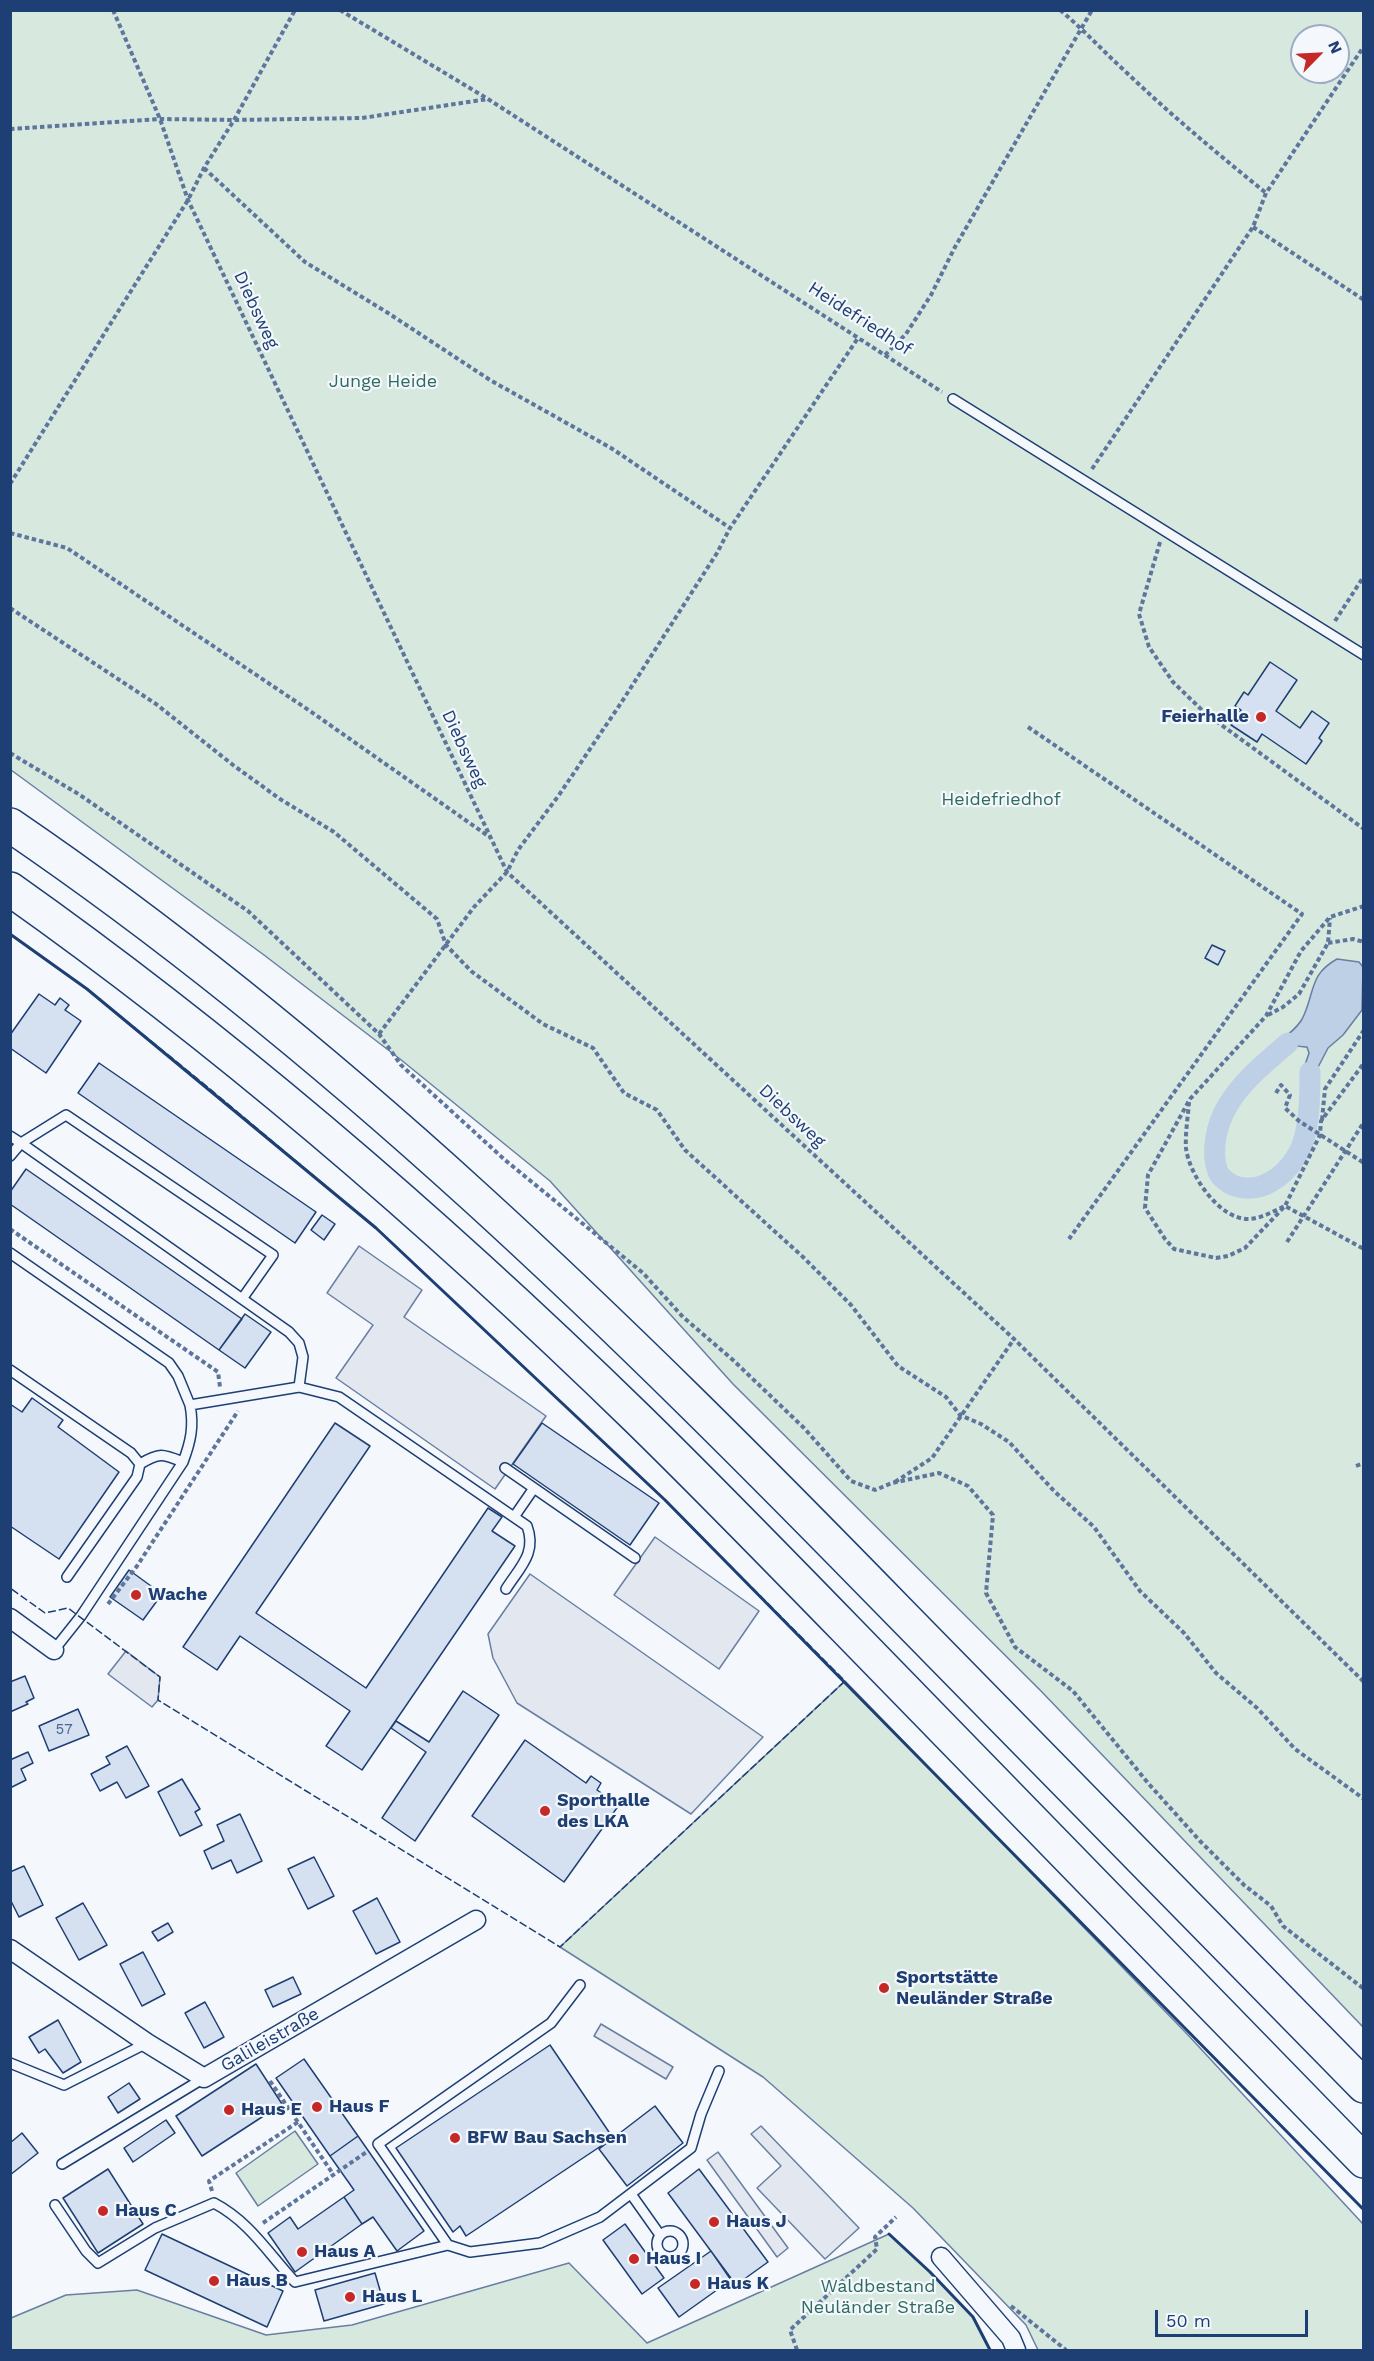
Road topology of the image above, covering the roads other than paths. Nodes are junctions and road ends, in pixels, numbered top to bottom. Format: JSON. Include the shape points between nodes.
{"nodes":[{"id":1,"x":953,"y":399,"type":"road end"},
{"id":2,"x":1364,"y":655,"type":"edge"},
{"id":3,"x":10,"y":825,"type":"edge"},
{"id":4,"x":10,"y":889,"type":"edge"},
{"id":5,"x":10,"y":1136,"type":"edge"},
{"id":6,"x":21,"y":1143,"type":"junction"},
{"id":7,"x":10,"y":1156,"type":"edge"},
{"id":8,"x":10,"y":1253,"type":"edge"},
{"id":9,"x":242,"y":1299,"type":"junction"},
{"id":10,"x":10,"y":1370,"type":"edge"},
{"id":11,"x":299,"y":1388,"type":"junction"},
{"id":12,"x":190,"y":1405,"type":"junction"},
{"id":13,"x":183,"y":1462,"type":"junction"},
{"id":14,"x":140,"y":1464,"type":"junction"},
{"id":15,"x":505,"y":1468,"type":"dead end"},
{"id":16,"x":534,"y":1488,"type":"junction"},
{"id":17,"x":514,"y":1517,"type":"junction"},
{"id":18,"x":635,"y":1558,"type":"dead end"},
{"id":19,"x":68,"y":1577,"type":"dead end"},
{"id":20,"x":506,"y":1589,"type":"dead end"},
{"id":21,"x":10,"y":1618,"type":"edge"},
{"id":22,"x":54,"y":1650,"type":"joint"},
{"id":23,"x":476,"y":1920,"type":"dead end"},
{"id":24,"x":10,"y":1949,"type":"edge"},
{"id":25,"x":580,"y":1985,"type":"dead end"},
{"id":26,"x":147,"y":2043,"type":"junction"},
{"id":27,"x":10,"y":2063,"type":"edge"},
{"id":28,"x":719,"y":2071,"type":"dead end"},
{"id":29,"x":204,"y":2078,"type":"junction"},
{"id":30,"x":1364,"y":2086,"type":"edge"},
{"id":31,"x":1364,"y":2161,"type":"edge"},
{"id":32,"x":62,"y":2164,"type":"dead end"},
{"id":33,"x":631,"y":2194,"type":"junction"},
{"id":34,"x":55,"y":2205,"type":"dead end"},
{"id":35,"x":660,"y":2235,"type":"dead end"},
{"id":36,"x":448,"y":2246,"type":"junction"},
{"id":37,"x":941,"y":2257,"type":"dead end"},
{"id":38,"x":1016,"y":2350,"type":"edge"}],
"edges":[{"from":1,"to":2,"type":"lane"},
{"from":3,"to":30,"type":"highway","via":[[116,901],[295,1041],[521,1239],[772,1481]]},
{"from":4,"to":31,"type":"highway","via":[[86,943],[260,1082],[438,1234],[553,1339],[723,1504]]},
{"from":5,"to":6,"type":"lane"},
{"from":6,"to":7,"type":"lane"},
{"from":6,"to":9,"type":"lane"},
{"from":6,"to":9,"type":"lane","via":[[66,1115],[273,1255]]},
{"from":8,"to":12,"type":"lane","via":[[169,1363]]},
{"from":9,"to":11,"type":"lane","via":[[299,1343],[303,1357]]},
{"from":10,"to":14,"type":"lane","via":[[130,1453]]},
{"from":11,"to":12,"type":"lane"},
{"from":11,"to":17,"type":"lane","via":[[339,1397]]},
{"from":12,"to":13,"type":"lane","via":[[192,1439]]},
{"from":13,"to":14,"type":"lane","via":[[163,1454]]},
{"from":13,"to":22,"type":"lane","via":[[81,1616]]},
{"from":14,"to":19,"type":"lane","via":[[137,1477]]},
{"from":15,"to":16,"type":"lane"},
{"from":16,"to":17,"type":"lane"},
{"from":16,"to":18,"type":"lane"},
{"from":17,"to":20,"type":"lane","via":[[527,1526],[532,1538],[530,1551]]},
{"from":21,"to":22,"type":"street"},
{"from":23,"to":29,"type":"street","name":"Galileistraße"},
{"from":24,"to":26,"type":"street","name":"Galileistraße"},
{"from":25,"to":36,"type":"lane","via":[[551,2023],[378,2144]]},
{"from":26,"to":27,"type":"lane","via":[[64,2085]]},
{"from":26,"to":29,"type":"street","name":"Galileistraße"},
{"from":28,"to":33,"type":"lane","via":[[691,2148]]},
{"from":29,"to":32,"type":"lane"},
{"from":33,"to":35,"type":"lane"},
{"from":33,"to":36,"type":"lane","via":[[600,2217],[540,2243],[470,2252]]},
{"from":34,"to":36,"type":"lane","via":[[98,2263],[155,2228],[214,2203],[252,2230],[295,2282]]},
{"from":37,"to":38,"type":"street","via":[[1011,2338]]}]}
